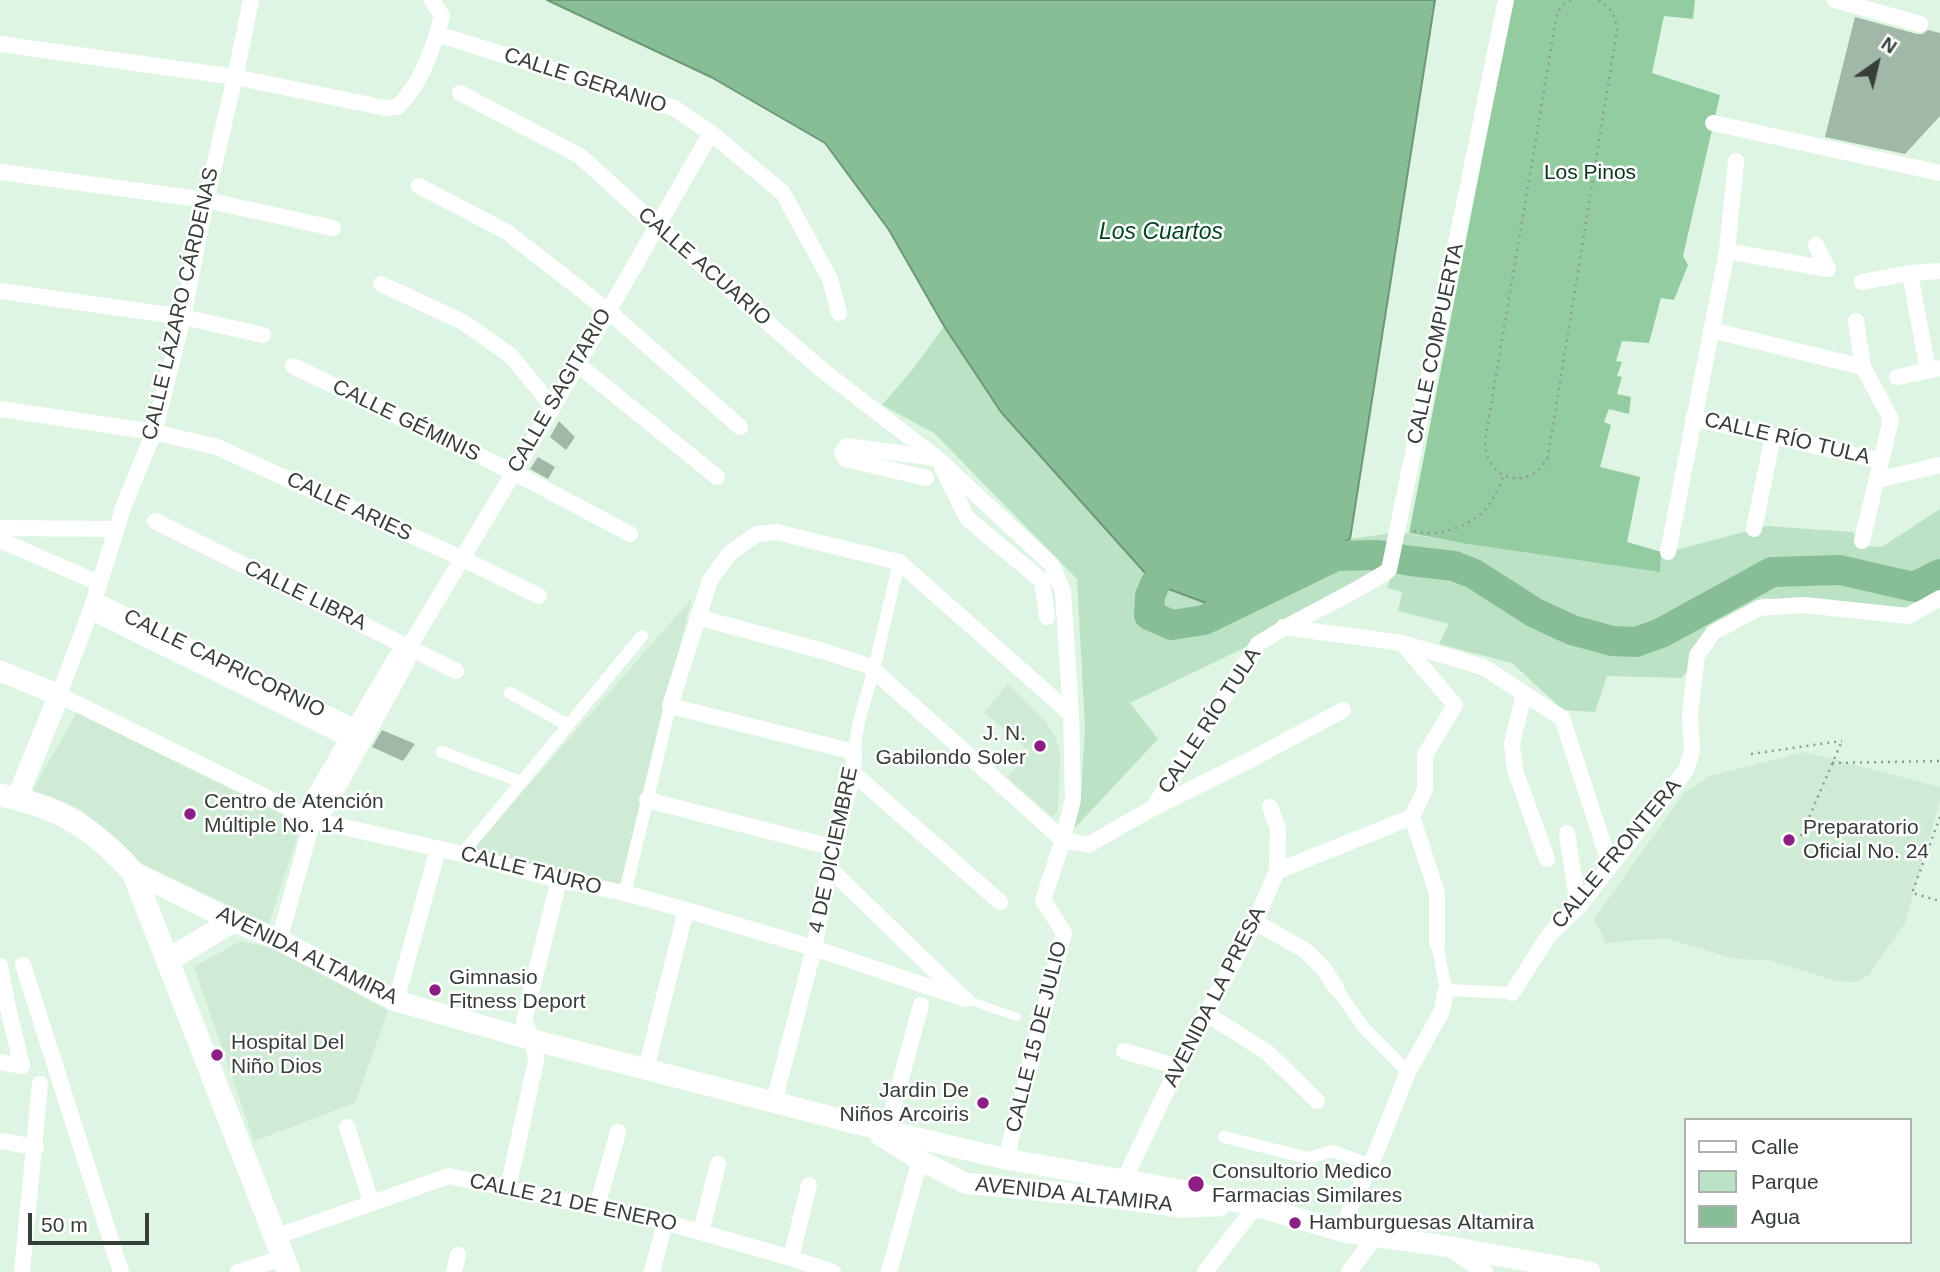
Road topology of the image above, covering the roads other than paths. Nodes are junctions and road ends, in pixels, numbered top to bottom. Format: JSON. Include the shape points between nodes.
{"nodes":[{"id":1,"x":251,"y":0,"type":"edge"},
{"id":2,"x":432,"y":0,"type":"edge"},
{"id":3,"x":1506,"y":0,"type":"edge"},
{"id":4,"x":1835,"y":0,"type":"edge"},
{"id":5,"x":1920,"y":24,"type":"dead end"},
{"id":6,"x":437,"y":34,"type":"junction"},
{"id":7,"x":0,"y":44,"type":"edge"},
{"id":8,"x":235,"y":77,"type":"junction"},
{"id":9,"x":460,"y":93,"type":"dead end"},
{"id":10,"x":1713,"y":123,"type":"dead end"},
{"id":11,"x":710,"y":133,"type":"junction"},
{"id":12,"x":1736,"y":161,"type":"dead end"},
{"id":13,"x":0,"y":172,"type":"edge"},
{"id":14,"x":1940,"y":173,"type":"edge"},
{"id":15,"x":419,"y":186,"type":"dead end"},
{"id":16,"x":206,"y":200,"type":"junction"},
{"id":17,"x":657,"y":226,"type":"junction"},
{"id":18,"x":333,"y":228,"type":"dead end"},
{"id":19,"x":1816,"y":245,"type":"dead end"},
{"id":20,"x":1727,"y":251,"type":"junction"},
{"id":21,"x":1940,"y":271,"type":"edge"},
{"id":22,"x":1910,"y":273,"type":"junction"},
{"id":23,"x":1862,"y":282,"type":"dead end"},
{"id":24,"x":381,"y":284,"type":"dead end"},
{"id":25,"x":0,"y":291,"type":"edge"},
{"id":26,"x":607,"y":310,"type":"junction"},
{"id":27,"x":839,"y":313,"type":"dead end"},
{"id":28,"x":183,"y":317,"type":"junction"},
{"id":29,"x":1856,"y":321,"type":"dead end"},
{"id":30,"x":1711,"y":330,"type":"junction"},
{"id":31,"x":263,"y":335,"type":"dead end"},
{"id":32,"x":577,"y":364,"type":"junction"},
{"id":33,"x":293,"y":366,"type":"dead end"},
{"id":34,"x":1863,"y":367,"type":"junction"},
{"id":35,"x":1934,"y":369,"type":"edge"},
{"id":36,"x":1897,"y":377,"type":"dead end"},
{"id":37,"x":553,"y":407,"type":"junction"},
{"id":38,"x":0,"y":409,"type":"edge"},
{"id":39,"x":1693,"y":418,"type":"junction"},
{"id":40,"x":740,"y":427,"type":"dead end"},
{"id":41,"x":154,"y":432,"type":"junction"},
{"id":42,"x":1773,"y":436,"type":"junction"},
{"id":43,"x":938,"y":459,"type":"junction"},
{"id":44,"x":1881,"y":461,"type":"junction"},
{"id":45,"x":1940,"y":465,"type":"edge"},
{"id":46,"x":513,"y":472,"type":"junction"},
{"id":47,"x":718,"y":477,"type":"dead end"},
{"id":48,"x":926,"y":478,"type":"dead end"},
{"id":49,"x":1877,"y":480,"type":"junction"},
{"id":50,"x":155,"y":521,"type":"dead end"},
{"id":51,"x":0,"y":528,"type":"edge"},
{"id":52,"x":116,"y":529,"type":"junction"},
{"id":53,"x":1754,"y":529,"type":"dead end"},
{"id":54,"x":630,"y":534,"type":"dead end"},
{"id":55,"x":0,"y":540,"type":"edge"},
{"id":56,"x":1862,"y":541,"type":"dead end"},
{"id":57,"x":1668,"y":552,"type":"dead end"},
{"id":58,"x":461,"y":558,"type":"junction"},
{"id":59,"x":899,"y":562,"type":"junction"},
{"id":60,"x":99,"y":583,"type":"junction"},
{"id":61,"x":539,"y":596,"type":"dead end"},
{"id":62,"x":1940,"y":598,"type":"edge"},
{"id":63,"x":92,"y":606,"type":"junction"},
{"id":64,"x":697,"y":617,"type":"junction"},
{"id":65,"x":1047,"y":617,"type":"dead end"},
{"id":66,"x":1283,"y":628,"type":"junction"},
{"id":67,"x":642,"y":636,"type":"dead end"},
{"id":68,"x":1402,"y":643,"type":"junction"},
{"id":69,"x":409,"y":647,"type":"junction"},
{"id":70,"x":874,"y":669,"type":"junction"},
{"id":71,"x":0,"y":671,"type":"edge"},
{"id":72,"x":456,"y":671,"type":"dead end"},
{"id":73,"x":510,"y":693,"type":"dead end"},
{"id":74,"x":1524,"y":694,"type":"junction"},
{"id":75,"x":59,"y":695,"type":"junction"},
{"id":76,"x":670,"y":706,"type":"junction"},
{"id":77,"x":1343,"y":710,"type":"dead end"},
{"id":78,"x":1071,"y":714,"type":"junction"},
{"id":79,"x":568,"y":724,"type":"junction"},
{"id":80,"x":351,"y":733,"type":"junction"},
{"id":81,"x":442,"y":752,"type":"dead end"},
{"id":82,"x":854,"y":752,"type":"junction"},
{"id":83,"x":853,"y":773,"type":"junction"},
{"id":84,"x":521,"y":782,"type":"junction"},
{"id":85,"x":9,"y":797,"type":"edge"},
{"id":86,"x":647,"y":800,"type":"junction"},
{"id":87,"x":1270,"y":807,"type":"dead end"},
{"id":88,"x":1153,"y":808,"type":"junction"},
{"id":89,"x":1412,"y":817,"type":"junction"},
{"id":90,"x":313,"y":820,"type":"junction"},
{"id":91,"x":1567,"y":833,"type":"dead end"},
{"id":92,"x":1063,"y":840,"type":"junction"},
{"id":93,"x":835,"y":848,"type":"junction"},
{"id":94,"x":438,"y":849,"type":"junction"},
{"id":95,"x":462,"y":854,"type":"junction"},
{"id":96,"x":1546,"y":859,"type":"dead end"},
{"id":97,"x":1610,"y":865,"type":"junction"},
{"id":98,"x":829,"y":868,"type":"junction"},
{"id":99,"x":1277,"y":871,"type":"junction"},
{"id":100,"x":133,"y":872,"type":"junction"},
{"id":101,"x":559,"y":880,"type":"junction"},
{"id":102,"x":625,"y":894,"type":"junction"},
{"id":103,"x":1000,"y":902,"type":"dead end"},
{"id":104,"x":1578,"y":907,"type":"junction"},
{"id":105,"x":686,"y":910,"type":"junction"},
{"id":106,"x":233,"y":920,"type":"junction"},
{"id":107,"x":1255,"y":922,"type":"junction"},
{"id":108,"x":279,"y":940,"type":"junction"},
{"id":109,"x":1437,"y":943,"type":"joint"},
{"id":110,"x":814,"y":948,"type":"junction"},
{"id":111,"x":168,"y":960,"type":"junction"},
{"id":112,"x":23,"y":965,"type":"dead end"},
{"id":113,"x":0,"y":966,"type":"edge"},
{"id":114,"x":1336,"y":988,"type":"joint"},
{"id":115,"x":1446,"y":990,"type":"junction"},
{"id":116,"x":1512,"y":992,"type":"joint"},
{"id":117,"x":965,"y":999,"type":"junction"},
{"id":118,"x":396,"y":1001,"type":"junction"},
{"id":119,"x":921,"y":1005,"type":"dead end"},
{"id":120,"x":4,"y":1009,"type":"edge"},
{"id":121,"x":1207,"y":1014,"type":"junction"},
{"id":122,"x":1017,"y":1017,"type":"dead end"},
{"id":123,"x":533,"y":1040,"type":"junction"},
{"id":124,"x":1124,"y":1051,"type":"dead end"},
{"id":125,"x":0,"y":1062,"type":"edge"},
{"id":126,"x":1178,"y":1067,"type":"junction"},
{"id":127,"x":646,"y":1069,"type":"junction"},
{"id":128,"x":1408,"y":1072,"type":"junction"},
{"id":129,"x":40,"y":1084,"type":"dead end"},
{"id":130,"x":1317,"y":1101,"type":"dead end"},
{"id":131,"x":774,"y":1102,"type":"junction"},
{"id":132,"x":347,"y":1128,"type":"dead end"},
{"id":133,"x":876,"y":1128,"type":"junction"},
{"id":134,"x":618,"y":1132,"type":"dead end"},
{"id":135,"x":1224,"y":1137,"type":"dead end"},
{"id":136,"x":0,"y":1141,"type":"edge"},
{"id":137,"x":36,"y":1147,"type":"junction"},
{"id":138,"x":1006,"y":1159,"type":"junction"},
{"id":139,"x":920,"y":1160,"type":"junction"},
{"id":140,"x":718,"y":1164,"type":"dead end"},
{"id":141,"x":1371,"y":1165,"type":"junction"},
{"id":142,"x":1124,"y":1180,"type":"junction"},
{"id":143,"x":809,"y":1185,"type":"dead end"},
{"id":144,"x":508,"y":1188,"type":"junction"},
{"id":145,"x":371,"y":1201,"type":"junction"},
{"id":146,"x":1256,"y":1206,"type":"junction"},
{"id":147,"x":597,"y":1207,"type":"junction"},
{"id":148,"x":665,"y":1222,"type":"junction"},
{"id":149,"x":701,"y":1232,"type":"junction"},
{"id":150,"x":1344,"y":1232,"type":"junction"},
{"id":151,"x":275,"y":1237,"type":"junction"},
{"id":152,"x":1375,"y":1237,"type":"junction"},
{"id":153,"x":1445,"y":1246,"type":"junction"},
{"id":154,"x":458,"y":1255,"type":"dead end"},
{"id":155,"x":791,"y":1258,"type":"junction"},
{"id":156,"x":286,"y":1265,"type":"edge"},
{"id":157,"x":22,"y":1272,"type":"edge"},
{"id":158,"x":121,"y":1272,"type":"edge"},
{"id":159,"x":238,"y":1272,"type":"edge"},
{"id":160,"x":454,"y":1272,"type":"edge"},
{"id":161,"x":652,"y":1272,"type":"edge"},
{"id":162,"x":834,"y":1272,"type":"edge"},
{"id":163,"x":889,"y":1272,"type":"edge"},
{"id":164,"x":1205,"y":1272,"type":"edge"},
{"id":165,"x":1349,"y":1272,"type":"edge"},
{"id":166,"x":1485,"y":1272,"type":"edge"},
{"id":167,"x":1590,"y":1272,"type":"edge"}],
"edges":[{"from":1,"to":8,"type":"street","name":"CALLE LÁZARO CÁRDENAS"},
{"from":2,"to":6,"type":"street","via":[[442,16]]},
{"from":3,"to":66,"type":"street","name":"CALLE COMPUERTA","via":[[1389,570]]},
{"from":4,"to":5,"type":"street"},
{"from":6,"to":8,"type":"street","via":[[415,86],[397,107]]},
{"from":6,"to":11,"type":"street","name":"CALLE GERANIO","via":[[674,108]]},
{"from":7,"to":8,"type":"street"},
{"from":8,"to":16,"type":"street","name":"CALLE LÁZARO CÁRDENAS"},
{"from":9,"to":17,"type":"street","name":"CALLE ACUARIO","via":[[580,156]]},
{"from":10,"to":14,"type":"street"},
{"from":11,"to":17,"type":"street","name":"CALLE SAGITARIO"},
{"from":11,"to":27,"type":"street","name":"CALLE GERANIO","via":[[783,192],[830,279]]},
{"from":12,"to":20,"type":"street"},
{"from":13,"to":16,"type":"street"},
{"from":15,"to":26,"type":"street","via":[[507,232]]},
{"from":16,"to":18,"type":"street"},
{"from":16,"to":28,"type":"street","name":"CALLE LÁZARO CÁRDENAS"},
{"from":17,"to":26,"type":"street","name":"CALLE SAGITARIO"},
{"from":17,"to":43,"type":"street","name":"CALLE ACUARIO","via":[[822,370]]},
{"from":19,"to":20,"type":"street","via":[[1828,269]]},
{"from":20,"to":30,"type":"street"},
{"from":21,"to":22,"type":"street"},
{"from":22,"to":23,"type":"street"},
{"from":22,"to":35,"type":"street"},
{"from":24,"to":37,"type":"street","via":[[463,322],[511,355]]},
{"from":25,"to":28,"type":"street"},
{"from":26,"to":32,"type":"street","name":"CALLE SAGITARIO"},
{"from":26,"to":40,"type":"street"},
{"from":28,"to":31,"type":"street"},
{"from":28,"to":41,"type":"street","name":"CALLE LÁZARO CÁRDENAS"},
{"from":29,"to":34,"type":"street"},
{"from":30,"to":34,"type":"street"},
{"from":30,"to":39,"type":"street"},
{"from":32,"to":37,"type":"street","name":"CALLE SAGITARIO"},
{"from":32,"to":47,"type":"street"},
{"from":33,"to":46,"type":"street","name":"CALLE GÉMINIS"},
{"from":34,"to":44,"type":"street","via":[[1891,419]]},
{"from":35,"to":36,"type":"street"},
{"from":37,"to":46,"type":"street","name":"CALLE SAGITARIO"},
{"from":38,"to":41,"type":"street","name":"CALLE ARIES"},
{"from":39,"to":42,"type":"street","name":"CALLE RÍO TULA"},
{"from":39,"to":57,"type":"street"},
{"from":41,"to":52,"type":"street","name":"CALLE LÁZARO CÁRDENAS"},
{"from":41,"to":58,"type":"street","name":"CALLE ARIES","via":[[217,447]]},
{"from":42,"to":44,"type":"street","name":"CALLE RÍO TULA"},
{"from":42,"to":53,"type":"street"},
{"from":43,"to":48,"type":"street","via":[[847,446],[842,453],[846,459]]},
{"from":43,"to":65,"type":"street","via":[[967,518],[1042,581]]},
{"from":43,"to":78,"type":"street","name":"CALLE ACUARIO","via":[[1052,565],[1063,592]]},
{"from":44,"to":49,"type":"street"},
{"from":45,"to":49,"type":"street","name":"CALLE RÍO TULA"},
{"from":46,"to":54,"type":"street","name":"CALLE GÉMINIS"},
{"from":46,"to":58,"type":"street","name":"CALLE SAGITARIO"},
{"from":49,"to":56,"type":"street"},
{"from":50,"to":69,"type":"street","name":"CALLE LIBRA"},
{"from":51,"to":52,"type":"street"},
{"from":52,"to":60,"type":"street","name":"CALLE LÁZARO CÁRDENAS"},
{"from":55,"to":60,"type":"street"},
{"from":58,"to":61,"type":"street","name":"CALLE ARIES"},
{"from":58,"to":69,"type":"street","name":"CALLE SAGITARIO"},
{"from":59,"to":64,"type":"street","via":[[776,532],[757,534],[730,554],[710,580]]},
{"from":59,"to":70,"type":"street"},
{"from":59,"to":78,"type":"street"},
{"from":60,"to":63,"type":"street","name":"CALLE LÁZARO CÁRDENAS"},
{"from":62,"to":97,"type":"street","name":"CALLE FRONTERA","via":[[1908,617],[1804,605],[1759,608],[1714,632],[1697,655],[1690,715],[1692,752],[1686,770]]},
{"from":63,"to":75,"type":"street","name":"CALLE LÁZARO CÁRDENAS"},
{"from":63,"to":80,"type":"street","name":"CALLE CAPRICORNIO"},
{"from":64,"to":70,"type":"street"},
{"from":64,"to":76,"type":"street"},
{"from":66,"to":68,"type":"street"},
{"from":66,"to":88,"type":"street","name":"CALLE RÍO TULA","via":[[1258,644]]},
{"from":67,"to":79,"type":"street"},
{"from":68,"to":74,"type":"street","via":[[1483,667]]},
{"from":68,"to":89,"type":"street","via":[[1455,705],[1425,755],[1425,789]]},
{"from":69,"to":72,"type":"street","name":"CALLE LIBRA"},
{"from":69,"to":80,"type":"street","name":"CALLE SAGITARIO","via":[[397,656]]},
{"from":69,"to":90,"type":"street","name":"CALLE SAGITARIO","via":[[401,674],[324,812]]},
{"from":70,"to":82,"type":"street"},
{"from":70,"to":92,"type":"street"},
{"from":71,"to":75,"type":"street"},
{"from":73,"to":79,"type":"street"},
{"from":74,"to":96,"type":"street","via":[[1512,744],[1515,771]]},
{"from":74,"to":97,"type":"street","via":[[1562,718]]},
{"from":75,"to":85,"type":"street","name":"CALLE LÁZARO CÁRDENAS"},
{"from":75,"to":90,"type":"street","name":"CALLE TAURO"},
{"from":76,"to":82,"type":"street"},
{"from":76,"to":86,"type":"street"},
{"from":77,"to":88,"type":"street"},
{"from":78,"to":92,"type":"street","name":"CALLE ACUARIO","via":[[1073,799]]},
{"from":79,"to":84,"type":"street"},
{"from":80,"to":90,"type":"street","name":"CALLE SAGITARIO","via":[[308,807]]},
{"from":81,"to":84,"type":"street"},
{"from":82,"to":83,"type":"street","name":"4 DE DICIEMBRE"},
{"from":83,"to":93,"type":"street","name":"4 DE DICIEMBRE"},
{"from":83,"to":103,"type":"street"},
{"from":84,"to":95,"type":"street"},
{"from":85,"to":100,"type":"main road","name":"AVENIDA ALTAMIRA","via":[[50,809],[83,826],[110,846]]},
{"from":86,"to":93,"type":"street"},
{"from":86,"to":102,"type":"street"},
{"from":87,"to":99,"type":"street","name":"AVENIDA LA PRESA","via":[[1278,829]]},
{"from":88,"to":92,"type":"street","name":"CALLE RÍO TULA","via":[[1088,845]]},
{"from":89,"to":99,"type":"street"},
{"from":89,"to":109,"type":"street","via":[[1437,893]]},
{"from":90,"to":94,"type":"street","name":"CALLE TAURO"},
{"from":90,"to":108,"type":"street"},
{"from":91,"to":104,"type":"street"},
{"from":92,"to":138,"type":"street","name":"CALLE 15 DE JULIO","via":[[1043,900],[1064,933]]},
{"from":93,"to":98,"type":"street","name":"4 DE DICIEMBRE"},
{"from":94,"to":95,"type":"street","name":"CALLE TAURO"},
{"from":94,"to":118,"type":"street"},
{"from":95,"to":101,"type":"street","name":"CALLE TAURO"},
{"from":97,"to":104,"type":"street","name":"CALLE FRONTERA"},
{"from":98,"to":110,"type":"street","name":"4 DE DICIEMBRE"},
{"from":98,"to":117,"type":"street"},
{"from":99,"to":107,"type":"street","name":"AVENIDA LA PRESA"},
{"from":100,"to":106,"type":"street","name":"AVENIDA ALTAMIRA"},
{"from":100,"to":111,"type":"main road"},
{"from":101,"to":102,"type":"street","name":"CALLE TAURO"},
{"from":101,"to":123,"type":"street","via":[[524,1021]]},
{"from":102,"to":105,"type":"street","name":"CALLE TAURO"},
{"from":104,"to":116,"type":"street","name":"CALLE FRONTERA","via":[[1549,935]]},
{"from":105,"to":110,"type":"street","name":"CALLE TAURO"},
{"from":105,"to":127,"type":"street"},
{"from":106,"to":108,"type":"street","name":"AVENIDA ALTAMIRA"},
{"from":106,"to":111,"type":"main road"},
{"from":107,"to":114,"type":"street","via":[[1306,951]]},
{"from":107,"to":121,"type":"street","name":"AVENIDA LA PRESA"},
{"from":108,"to":118,"type":"street","name":"AVENIDA ALTAMIRA"},
{"from":109,"to":115,"type":"street"},
{"from":110,"to":117,"type":"street","name":"CALLE TAURO"},
{"from":110,"to":131,"type":"street","name":"4 DE DICIEMBRE"},
{"from":111,"to":151,"type":"main road"},
{"from":112,"to":158,"type":"street"},
{"from":113,"to":120,"type":"street"},
{"from":114,"to":128,"type":"street","via":[[1364,1028]]},
{"from":115,"to":116,"type":"street","name":"CALLE FRONTERA"},
{"from":115,"to":128,"type":"street","via":[[1442,1011]]},
{"from":117,"to":122,"type":"lane","name":"CALLE TAURO"},
{"from":118,"to":123,"type":"street","name":"AVENIDA ALTAMIRA"},
{"from":119,"to":133,"type":"street"},
{"from":120,"to":125,"type":"street","via":[[22,1066]]},
{"from":121,"to":126,"type":"street","name":"AVENIDA LA PRESA"},
{"from":121,"to":130,"type":"street","via":[[1268,1053]]},
{"from":123,"to":127,"type":"street","name":"AVENIDA ALTAMIRA"},
{"from":123,"to":144,"type":"street","via":[[536,1061]]},
{"from":124,"to":126,"type":"street"},
{"from":126,"to":142,"type":"street","name":"AVENIDA LA PRESA"},
{"from":127,"to":131,"type":"street","name":"AVENIDA ALTAMIRA"},
{"from":128,"to":141,"type":"street"},
{"from":129,"to":137,"type":"street"},
{"from":131,"to":133,"type":"street","name":"AVENIDA ALTAMIRA"},
{"from":132,"to":145,"type":"street"},
{"from":133,"to":138,"type":"street","name":"AVENIDA ALTAMIRA"},
{"from":133,"to":139,"type":"street","name":"AVENIDA ALTAMIRA"},
{"from":134,"to":147,"type":"street"},
{"from":135,"to":141,"type":"street","via":[[1308,1158],[1332,1151]]},
{"from":136,"to":137,"type":"street"},
{"from":137,"to":157,"type":"street"},
{"from":138,"to":142,"type":"street","name":"AVENIDA ALTAMIRA"},
{"from":139,"to":146,"type":"street","name":"AVENIDA ALTAMIRA","via":[[965,1183],[1181,1207]]},
{"from":139,"to":163,"type":"street"},
{"from":140,"to":149,"type":"street"},
{"from":141,"to":150,"type":"street","via":[[1351,1205]]},
{"from":142,"to":146,"type":"street","name":"AVENIDA ALTAMIRA"},
{"from":143,"to":155,"type":"street"},
{"from":144,"to":145,"type":"street","name":"CALLE 21 DE ENERO","via":[[449,1176]]},
{"from":144,"to":147,"type":"street","name":"CALLE 21 DE ENERO"},
{"from":145,"to":151,"type":"street","name":"CALLE 21 DE ENERO"},
{"from":146,"to":150,"type":"street","name":"AVENIDA ALTAMIRA"},
{"from":146,"to":164,"type":"street"},
{"from":147,"to":148,"type":"street","name":"CALLE 21 DE ENERO"},
{"from":148,"to":149,"type":"street","name":"CALLE 21 DE ENERO"},
{"from":148,"to":161,"type":"street"},
{"from":149,"to":155,"type":"street","name":"CALLE 21 DE ENERO"},
{"from":150,"to":152,"type":"street","name":"AVENIDA ALTAMIRA"},
{"from":151,"to":156,"type":"main road"},
{"from":152,"to":153,"type":"street","name":"AVENIDA ALTAMIRA"},
{"from":152,"to":165,"type":"street"},
{"from":153,"to":166,"type":"street"},
{"from":153,"to":167,"type":"street","name":"AVENIDA ALTAMIRA"},
{"from":154,"to":160,"type":"street"},
{"from":155,"to":162,"type":"street","name":"CALLE 21 DE ENERO"},
{"from":156,"to":159,"type":"street"}]}
